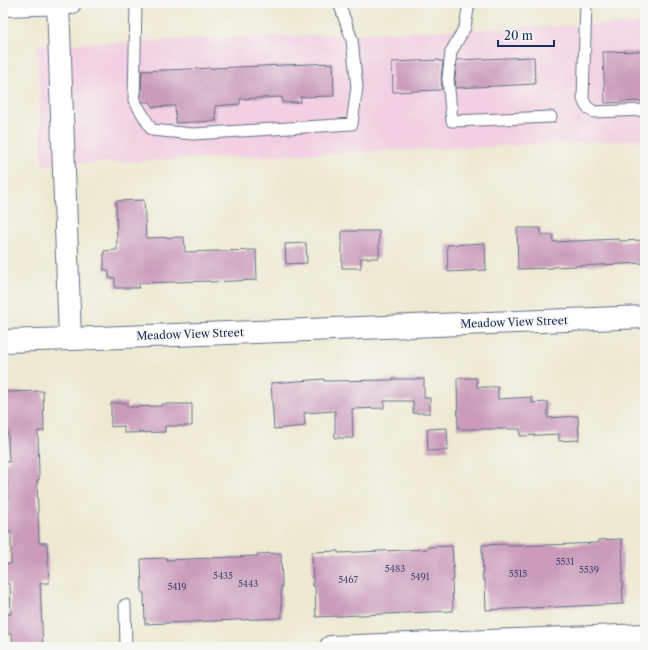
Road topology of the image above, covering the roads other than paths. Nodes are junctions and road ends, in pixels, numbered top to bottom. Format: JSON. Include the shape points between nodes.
{"nodes":[{"id":1,"x":58,"y":3,"type":"edge"},
{"id":2,"x":70,"y":3,"type":"edge"},
{"id":3,"x":136,"y":3,"type":"edge"},
{"id":4,"x":339,"y":3,"type":"edge"},
{"id":5,"x":469,"y":3,"type":"edge"},
{"id":6,"x":586,"y":3,"type":"edge"},
{"id":7,"x":3,"y":6,"type":"edge"},
{"id":8,"x":645,"y":110,"type":"edge"},
{"id":9,"x":550,"y":117,"type":"dead end"},
{"id":10,"x":645,"y":318,"type":"edge"},
{"id":11,"x":70,"y":339,"type":"junction"},
{"id":12,"x":3,"y":341,"type":"edge"},
{"id":13,"x":125,"y":605,"type":"dead end"},
{"id":14,"x":645,"y":635,"type":"edge"},
{"id":15,"x":126,"y":647,"type":"edge"},
{"id":16,"x":331,"y":647,"type":"edge"}],
"edges":[{"from":1,"to":2,"type":"street"},
{"from":1,"to":7,"type":"street"},
{"from":1,"to":11,"type":"street"},
{"from":3,"to":4,"type":"lane","via":[[134,100],[152,130],[193,134],[352,124],[357,87],[352,40]]},
{"from":5,"to":9,"type":"lane","via":[[465,27],[451,52],[448,78],[452,120]]},
{"from":6,"to":8,"type":"lane","via":[[583,99],[586,106],[594,112]]},
{"from":10,"to":11,"type":"street","name":"Meadow View Street"},
{"from":11,"to":12,"type":"street","name":"Meadow View Street"},
{"from":13,"to":15,"type":"lane"},
{"from":14,"to":16,"type":"street"}]}
